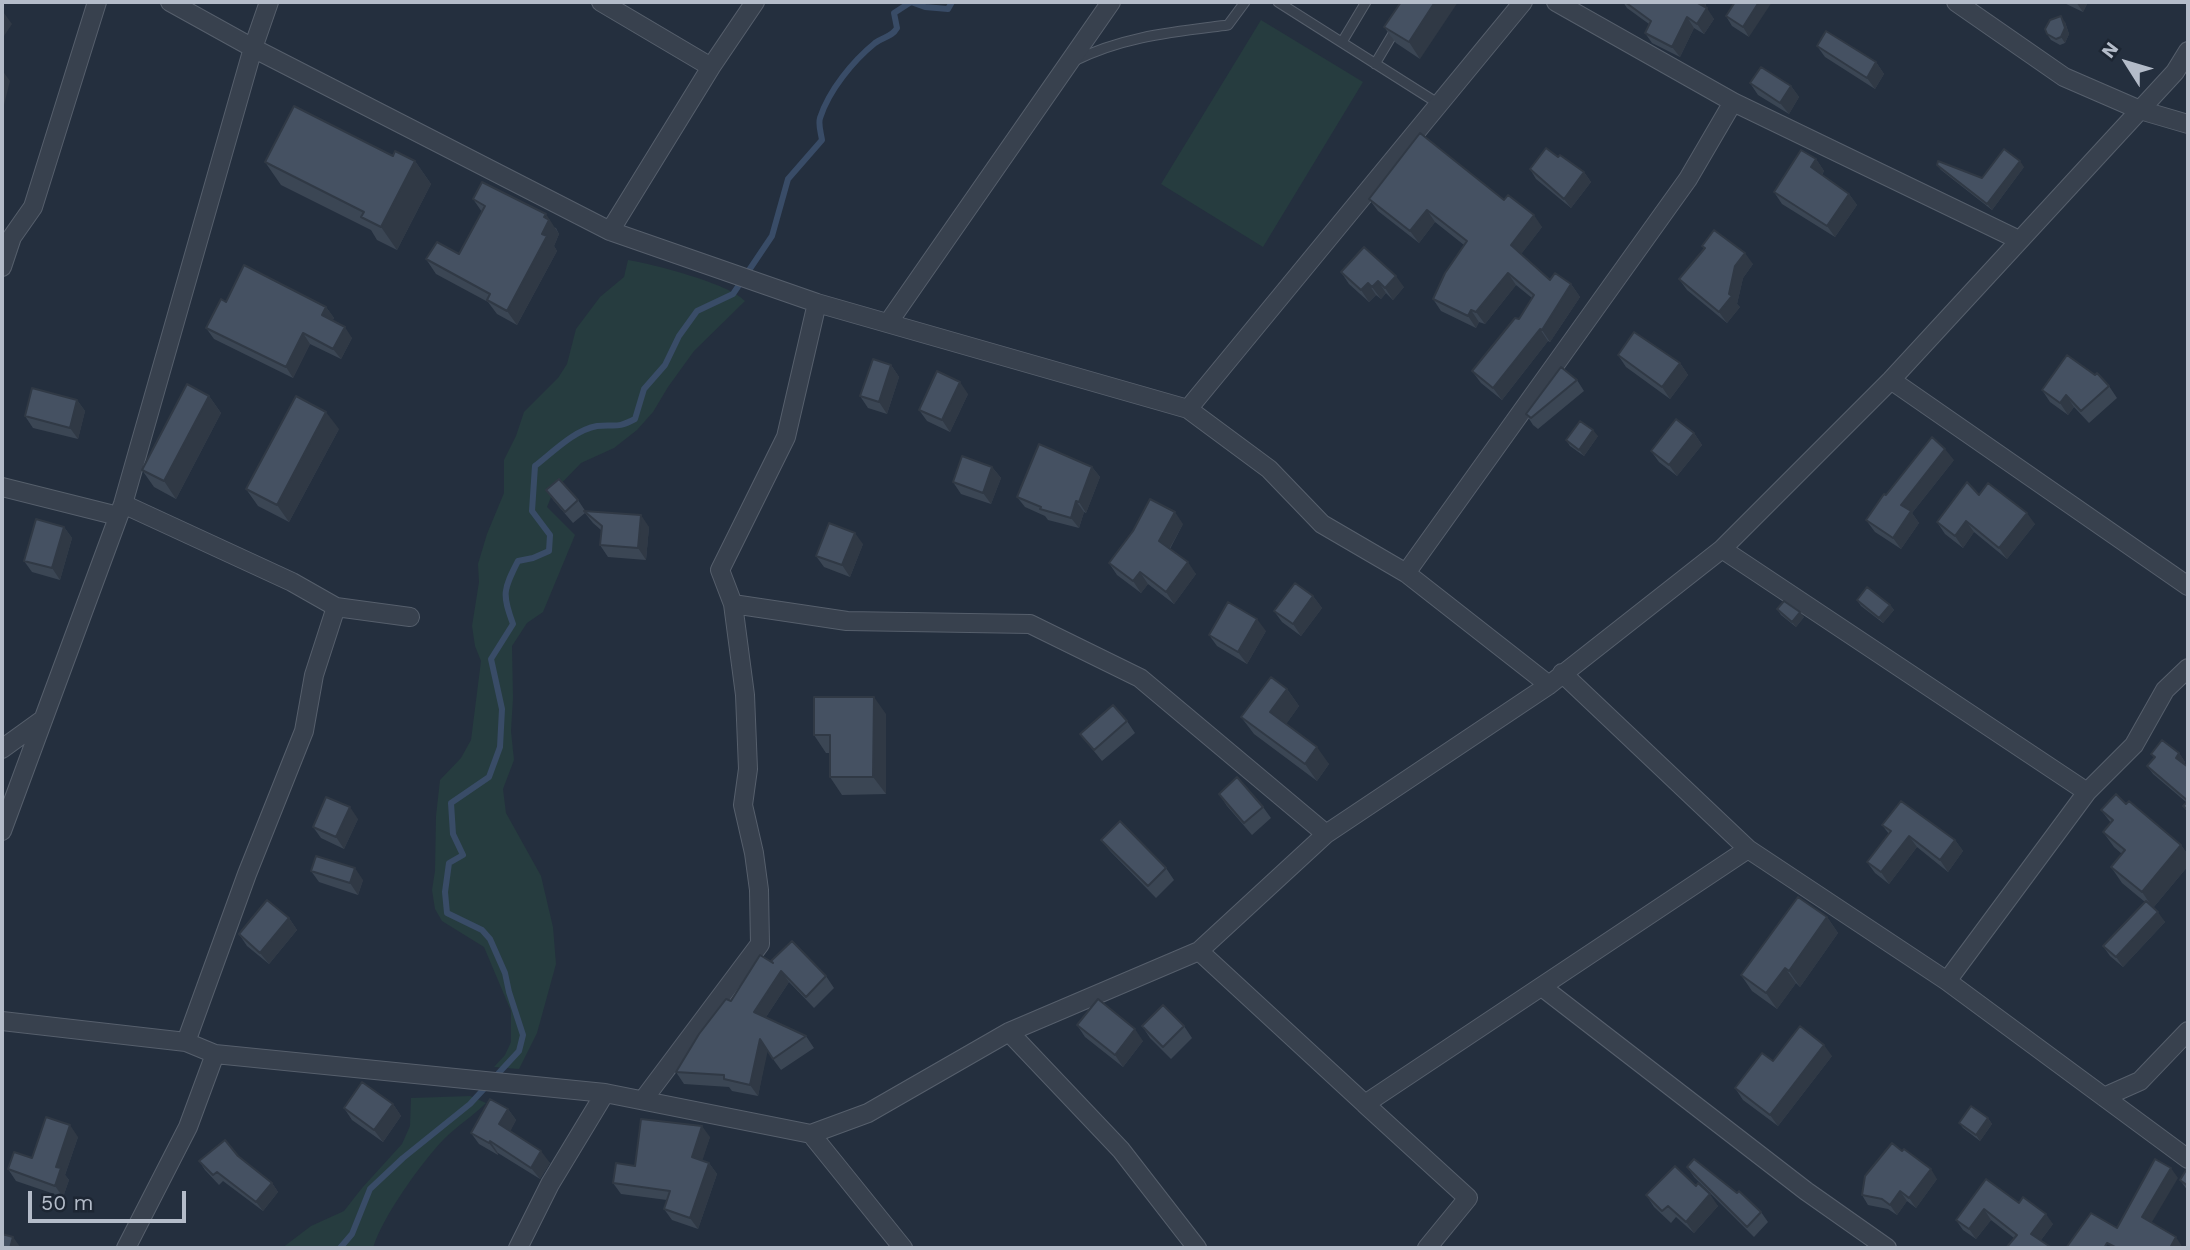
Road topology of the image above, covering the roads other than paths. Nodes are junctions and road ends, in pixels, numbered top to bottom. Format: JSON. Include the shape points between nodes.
{"nodes":[{"id":1,"x":97,"y":2,"type":"edge"},
{"id":2,"x":170,"y":2,"type":"edge"},
{"id":3,"x":269,"y":2,"type":"edge"},
{"id":4,"x":601,"y":2,"type":"edge"},
{"id":5,"x":755,"y":2,"type":"edge"},
{"id":6,"x":1111,"y":2,"type":"edge"},
{"id":7,"x":1245,"y":2,"type":"edge"},
{"id":8,"x":1278,"y":2,"type":"edge"},
{"id":9,"x":1366,"y":2,"type":"edge"},
{"id":10,"x":1523,"y":2,"type":"edge"},
{"id":11,"x":1556,"y":2,"type":"edge"},
{"id":12,"x":1956,"y":2,"type":"edge"},
{"id":13,"x":1400,"y":22,"type":"edge"},
{"id":14,"x":1342,"y":42,"type":"junction"},
{"id":15,"x":253,"y":48,"type":"junction"},
{"id":16,"x":2188,"y":51,"type":"edge"},
{"id":17,"x":1375,"y":64,"type":"junction"},
{"id":18,"x":1067,"y":65,"type":"junction"},
{"id":19,"x":711,"y":67,"type":"junction"},
{"id":20,"x":1733,"y":102,"type":"junction"},
{"id":21,"x":1439,"y":104,"type":"junction"},
{"id":22,"x":2140,"y":110,"type":"junction"},
{"id":23,"x":2188,"y":124,"type":"edge"},
{"id":24,"x":611,"y":231,"type":"junction"},
{"id":25,"x":2019,"y":240,"type":"junction"},
{"id":26,"x":2,"y":267,"type":"edge"},
{"id":27,"x":817,"y":303,"type":"junction"},
{"id":28,"x":888,"y":323,"type":"junction"},
{"id":29,"x":1891,"y":380,"type":"junction"},
{"id":30,"x":1188,"y":409,"type":"junction"},
{"id":31,"x":2,"y":487,"type":"edge"},
{"id":32,"x":120,"y":510,"type":"junction"},
{"id":33,"x":1722,"y":549,"type":"junction"},
{"id":34,"x":1406,"y":573,"type":"junction"},
{"id":35,"x":2188,"y":586,"type":"edge"},
{"id":36,"x":733,"y":604,"type":"junction"},
{"id":37,"x":335,"y":607,"type":"junction"},
{"id":38,"x":410,"y":617,"type":"dead end"},
{"id":39,"x":2188,"y":668,"type":"edge"},
{"id":40,"x":1556,"y":679,"type":"junction"},
{"id":41,"x":42,"y":720,"type":"junction"},
{"id":42,"x":2,"y":749,"type":"edge"},
{"id":43,"x":2087,"y":792,"type":"junction"},
{"id":44,"x":2,"y":831,"type":"edge"},
{"id":45,"x":1326,"y":834,"type":"junction"},
{"id":46,"x":1748,"y":849,"type":"junction"},
{"id":47,"x":1199,"y":951,"type":"junction"},
{"id":48,"x":1947,"y":981,"type":"junction"},
{"id":49,"x":1542,"y":987,"type":"junction"},
{"id":50,"x":2,"y":1021,"type":"edge"},
{"id":51,"x":2188,"y":1031,"type":"edge"},
{"id":52,"x":1009,"y":1032,"type":"junction"},
{"id":53,"x":187,"y":1042,"type":"junction"},
{"id":54,"x":215,"y":1055,"type":"junction"},
{"id":55,"x":605,"y":1093,"type":"junction"},
{"id":56,"x":2104,"y":1097,"type":"junction"},
{"id":57,"x":643,"y":1100,"type":"junction"},
{"id":58,"x":1365,"y":1104,"type":"junction"},
{"id":59,"x":811,"y":1134,"type":"junction"},
{"id":60,"x":2188,"y":1159,"type":"edge"},
{"id":61,"x":1187,"y":1245,"type":"edge"},
{"id":62,"x":126,"y":1248,"type":"edge"},
{"id":63,"x":518,"y":1248,"type":"edge"},
{"id":64,"x":903,"y":1248,"type":"edge"},
{"id":65,"x":1427,"y":1248,"type":"edge"},
{"id":66,"x":1887,"y":1248,"type":"edge"}],
"edges":[{"from":1,"to":26,"type":"street","via":[[33,206],[12,237]]},
{"from":2,"to":15,"type":"street"},
{"from":3,"to":15,"type":"street"},
{"from":4,"to":19,"type":"street"},
{"from":5,"to":19,"type":"street"},
{"from":6,"to":18,"type":"street"},
{"from":7,"to":18,"type":"lane","via":[[1228,25],[1147,35]]},
{"from":8,"to":14,"type":"lane"},
{"from":9,"to":14,"type":"lane"},
{"from":10,"to":21,"type":"street"},
{"from":11,"to":20,"type":"street"},
{"from":12,"to":22,"type":"street","via":[[2064,77]]},
{"from":13,"to":17,"type":"lane"},
{"from":14,"to":17,"type":"lane"},
{"from":15,"to":24,"type":"street"},
{"from":15,"to":32,"type":"street"},
{"from":16,"to":22,"type":"street"},
{"from":17,"to":21,"type":"lane"},
{"from":18,"to":28,"type":"street"},
{"from":19,"to":24,"type":"street"},
{"from":20,"to":25,"type":"street"},
{"from":20,"to":34,"type":"street","via":[[1688,179]]},
{"from":21,"to":30,"type":"street"},
{"from":22,"to":23,"type":"street"},
{"from":22,"to":25,"type":"street"},
{"from":24,"to":27,"type":"street"},
{"from":25,"to":29,"type":"street"},
{"from":27,"to":28,"type":"street"},
{"from":27,"to":36,"type":"street","via":[[786,437],[720,570]]},
{"from":28,"to":30,"type":"street"},
{"from":29,"to":33,"type":"street"},
{"from":29,"to":35,"type":"street"},
{"from":30,"to":34,"type":"street","via":[[1269,470],[1322,524]]},
{"from":31,"to":32,"type":"street"},
{"from":32,"to":37,"type":"street","via":[[292,582]]},
{"from":32,"to":41,"type":"street"},
{"from":33,"to":40,"type":"street"},
{"from":33,"to":43,"type":"street"},
{"from":34,"to":40,"type":"street"},
{"from":36,"to":45,"type":"street","via":[[847,621],[1030,624],[1140,678]]},
{"from":36,"to":57,"type":"street","via":[[745,695],[748,769],[743,806],[759,890],[760,944]]},
{"from":37,"to":38,"type":"street"},
{"from":37,"to":53,"type":"street","via":[[314,675],[304,731]]},
{"from":39,"to":43,"type":"street","via":[[2165,690],[2134,745]]},
{"from":40,"to":45,"type":"street"},
{"from":40,"to":46,"type":"street"},
{"from":41,"to":42,"type":"street"},
{"from":41,"to":44,"type":"street"},
{"from":43,"to":48,"type":"street"},
{"from":45,"to":47,"type":"street"},
{"from":46,"to":48,"type":"street"},
{"from":46,"to":49,"type":"street"},
{"from":47,"to":52,"type":"street"},
{"from":47,"to":58,"type":"street"},
{"from":48,"to":56,"type":"street"},
{"from":49,"to":58,"type":"street"},
{"from":49,"to":66,"type":"street"},
{"from":50,"to":53,"type":"street"},
{"from":51,"to":56,"type":"street","via":[[2140,1082]]},
{"from":52,"to":59,"type":"street","via":[[868,1113]]},
{"from":52,"to":61,"type":"street","via":[[1121,1150]]},
{"from":53,"to":54,"type":"street"},
{"from":54,"to":55,"type":"street"},
{"from":54,"to":62,"type":"street","via":[[188,1127]]},
{"from":55,"to":57,"type":"street"},
{"from":55,"to":63,"type":"street"},
{"from":56,"to":60,"type":"street"},
{"from":57,"to":59,"type":"street"},
{"from":58,"to":65,"type":"street","via":[[1468,1198]]},
{"from":59,"to":64,"type":"street"}]}
